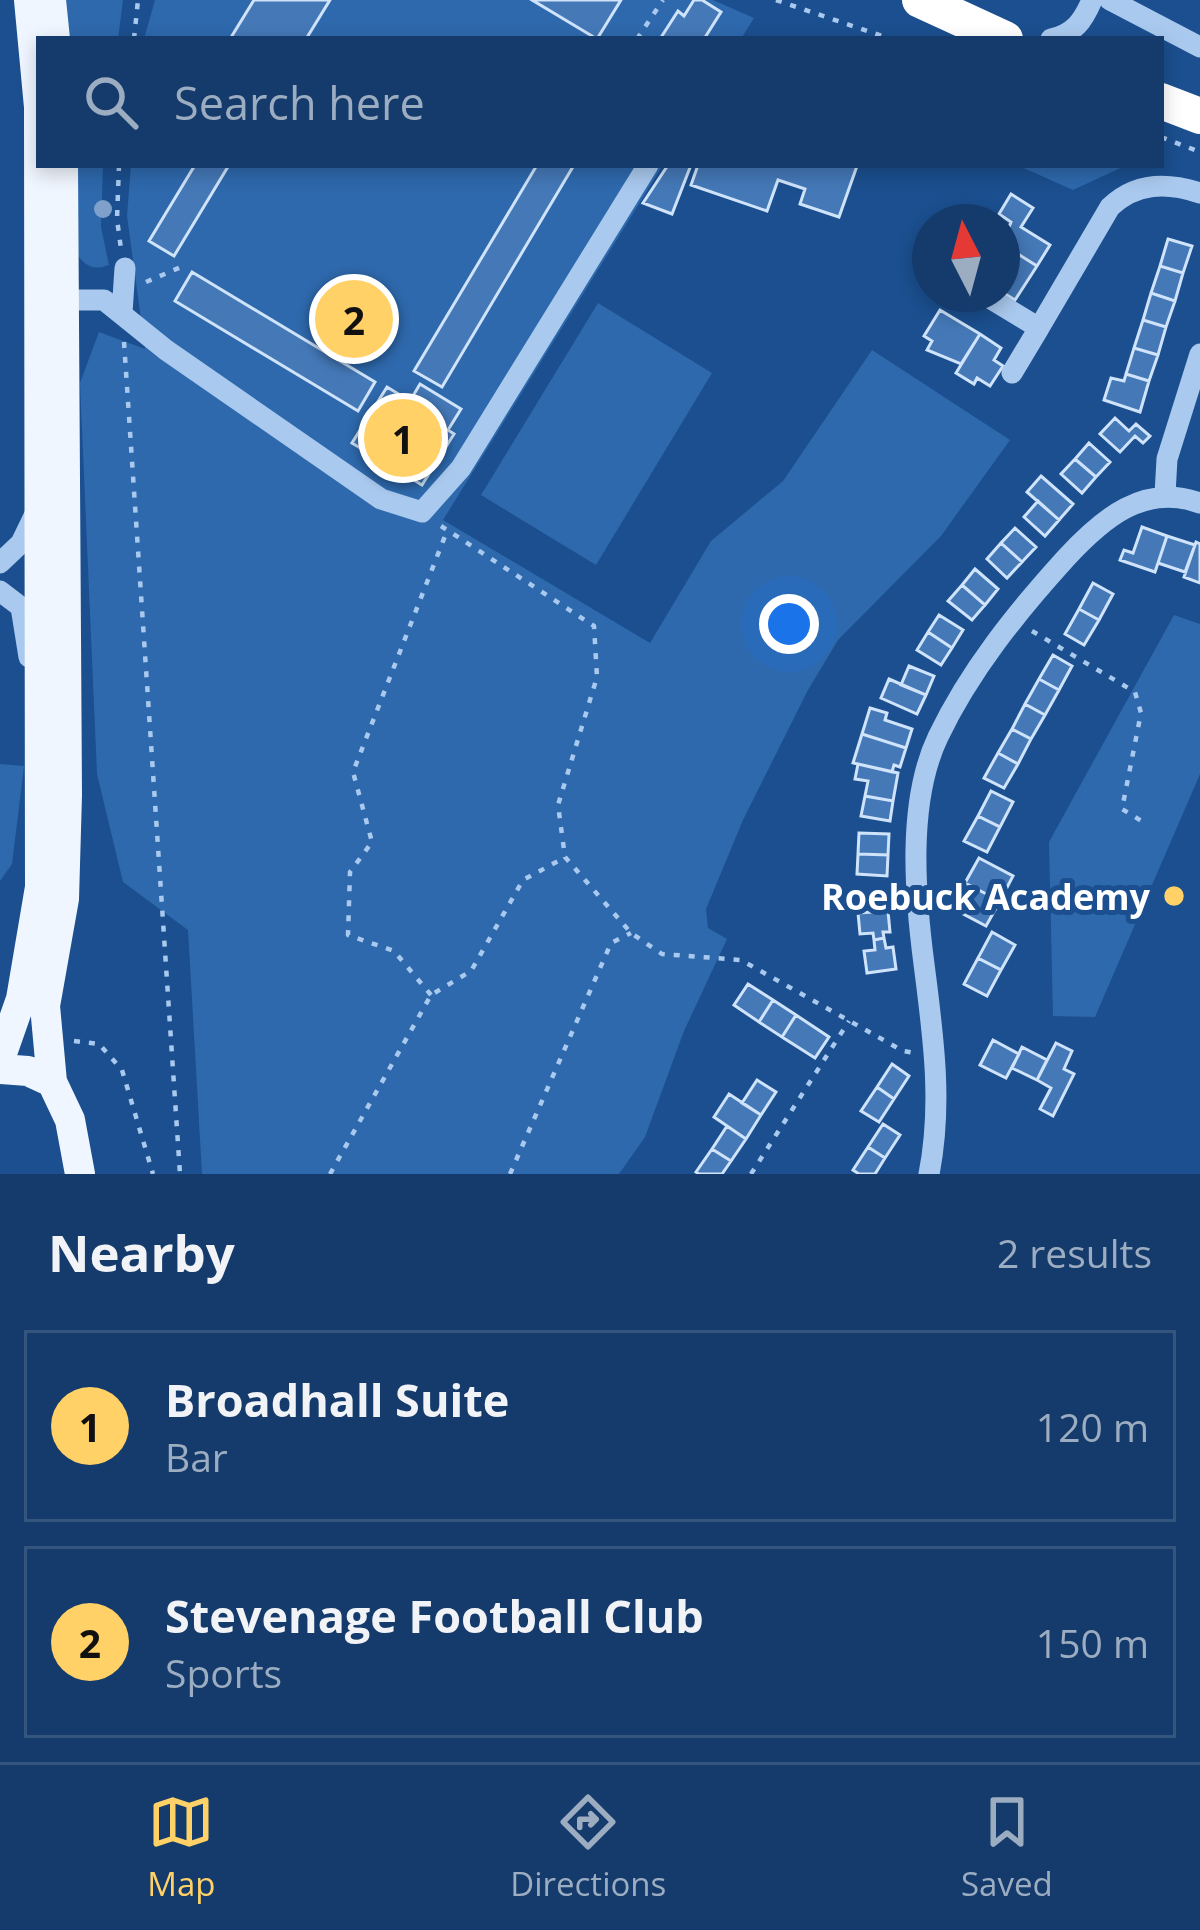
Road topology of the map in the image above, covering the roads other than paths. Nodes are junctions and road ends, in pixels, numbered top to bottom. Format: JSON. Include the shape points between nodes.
{"nodes":[{"id":1,"x":28,"y":0,"type":"edge"},
{"id":2,"x":51,"y":0,"type":"edge"},
{"id":3,"x":920,"y":0,"type":"edge"},
{"id":4,"x":1109,"y":0,"type":"edge"},
{"id":5,"x":1088,"y":10,"type":"edge"},
{"id":6,"x":55,"y":36,"type":"edge"},
{"id":7,"x":998,"y":36,"type":"edge"},
{"id":8,"x":1059,"y":36,"type":"edge"},
{"id":9,"x":1200,"y":46,"type":"edge"},
{"id":10,"x":36,"y":79,"type":"edge"},
{"id":11,"x":1164,"y":102,"type":"edge"},
{"id":12,"x":1200,"y":116,"type":"edge"},
{"id":13,"x":39,"y":168,"type":"edge"},
{"id":14,"x":63,"y":168,"type":"edge"},
{"id":15,"x":646,"y":168,"type":"edge"},
{"id":16,"x":1200,"y":193,"type":"edge"},
{"id":17,"x":64,"y":300,"type":"junction"},
{"id":18,"x":1013,"y":312,"type":"edge"},
{"id":19,"x":1039,"y":328,"type":"junction"},
{"id":20,"x":1200,"y":354,"type":"edge"},
{"id":21,"x":1012,"y":374,"type":"dead end"},
{"id":22,"x":1165,"y":494,"type":"junction"},
{"id":23,"x":1200,"y":503,"type":"edge"},
{"id":24,"x":38,"y":507,"type":"junction"},
{"id":25,"x":0,"y":563,"type":"edge"},
{"id":26,"x":0,"y":591,"type":"edge"},
{"id":27,"x":38,"y":717,"type":"junction"},
{"id":28,"x":0,"y":1059,"type":"edge"},
{"id":29,"x":0,"y":1069,"type":"edge"},
{"id":30,"x":52,"y":1082,"type":"junction"},
{"id":31,"x":80,"y":1174,"type":"edge"},
{"id":32,"x":929,"y":1174,"type":"edge"}],
"edges":[{"from":1,"to":10,"type":"main road"},
{"from":2,"to":6,"type":"main road"},
{"from":3,"to":7,"type":"highway"},
{"from":4,"to":9,"type":"street"},
{"from":5,"to":8,"type":"street"},
{"from":11,"to":12,"type":"highway"},
{"from":13,"to":24,"type":"main road"},
{"from":14,"to":17,"type":"main road"},
{"from":15,"to":17,"type":"street","via":[[461,469],[422,512],[381,499],[166,350],[123,290],[104,301]]},
{"from":16,"to":19,"type":"street","via":[[1152,185],[1122,195]]},
{"from":17,"to":30,"type":"main road","via":[[66,836],[45,1006]]},
{"from":18,"to":19,"type":"street"},
{"from":19,"to":21,"type":"street"},
{"from":20,"to":22,"type":"street","via":[[1167,459]]},
{"from":22,"to":23,"type":"street"},
{"from":22,"to":32,"type":"street","via":[[1133,503],[1080,543],[1012,619],[936,740],[915,860],[936,1055]]},
{"from":24,"to":25,"type":"street","via":[[21,543]]},
{"from":24,"to":27,"type":"main road"},
{"from":26,"to":27,"type":"street","via":[[21,607]]},
{"from":27,"to":28,"type":"main road","via":[[38,906]]},
{"from":29,"to":30,"type":"main road"},
{"from":30,"to":31,"type":"main road","via":[[70,1120]]}]}
